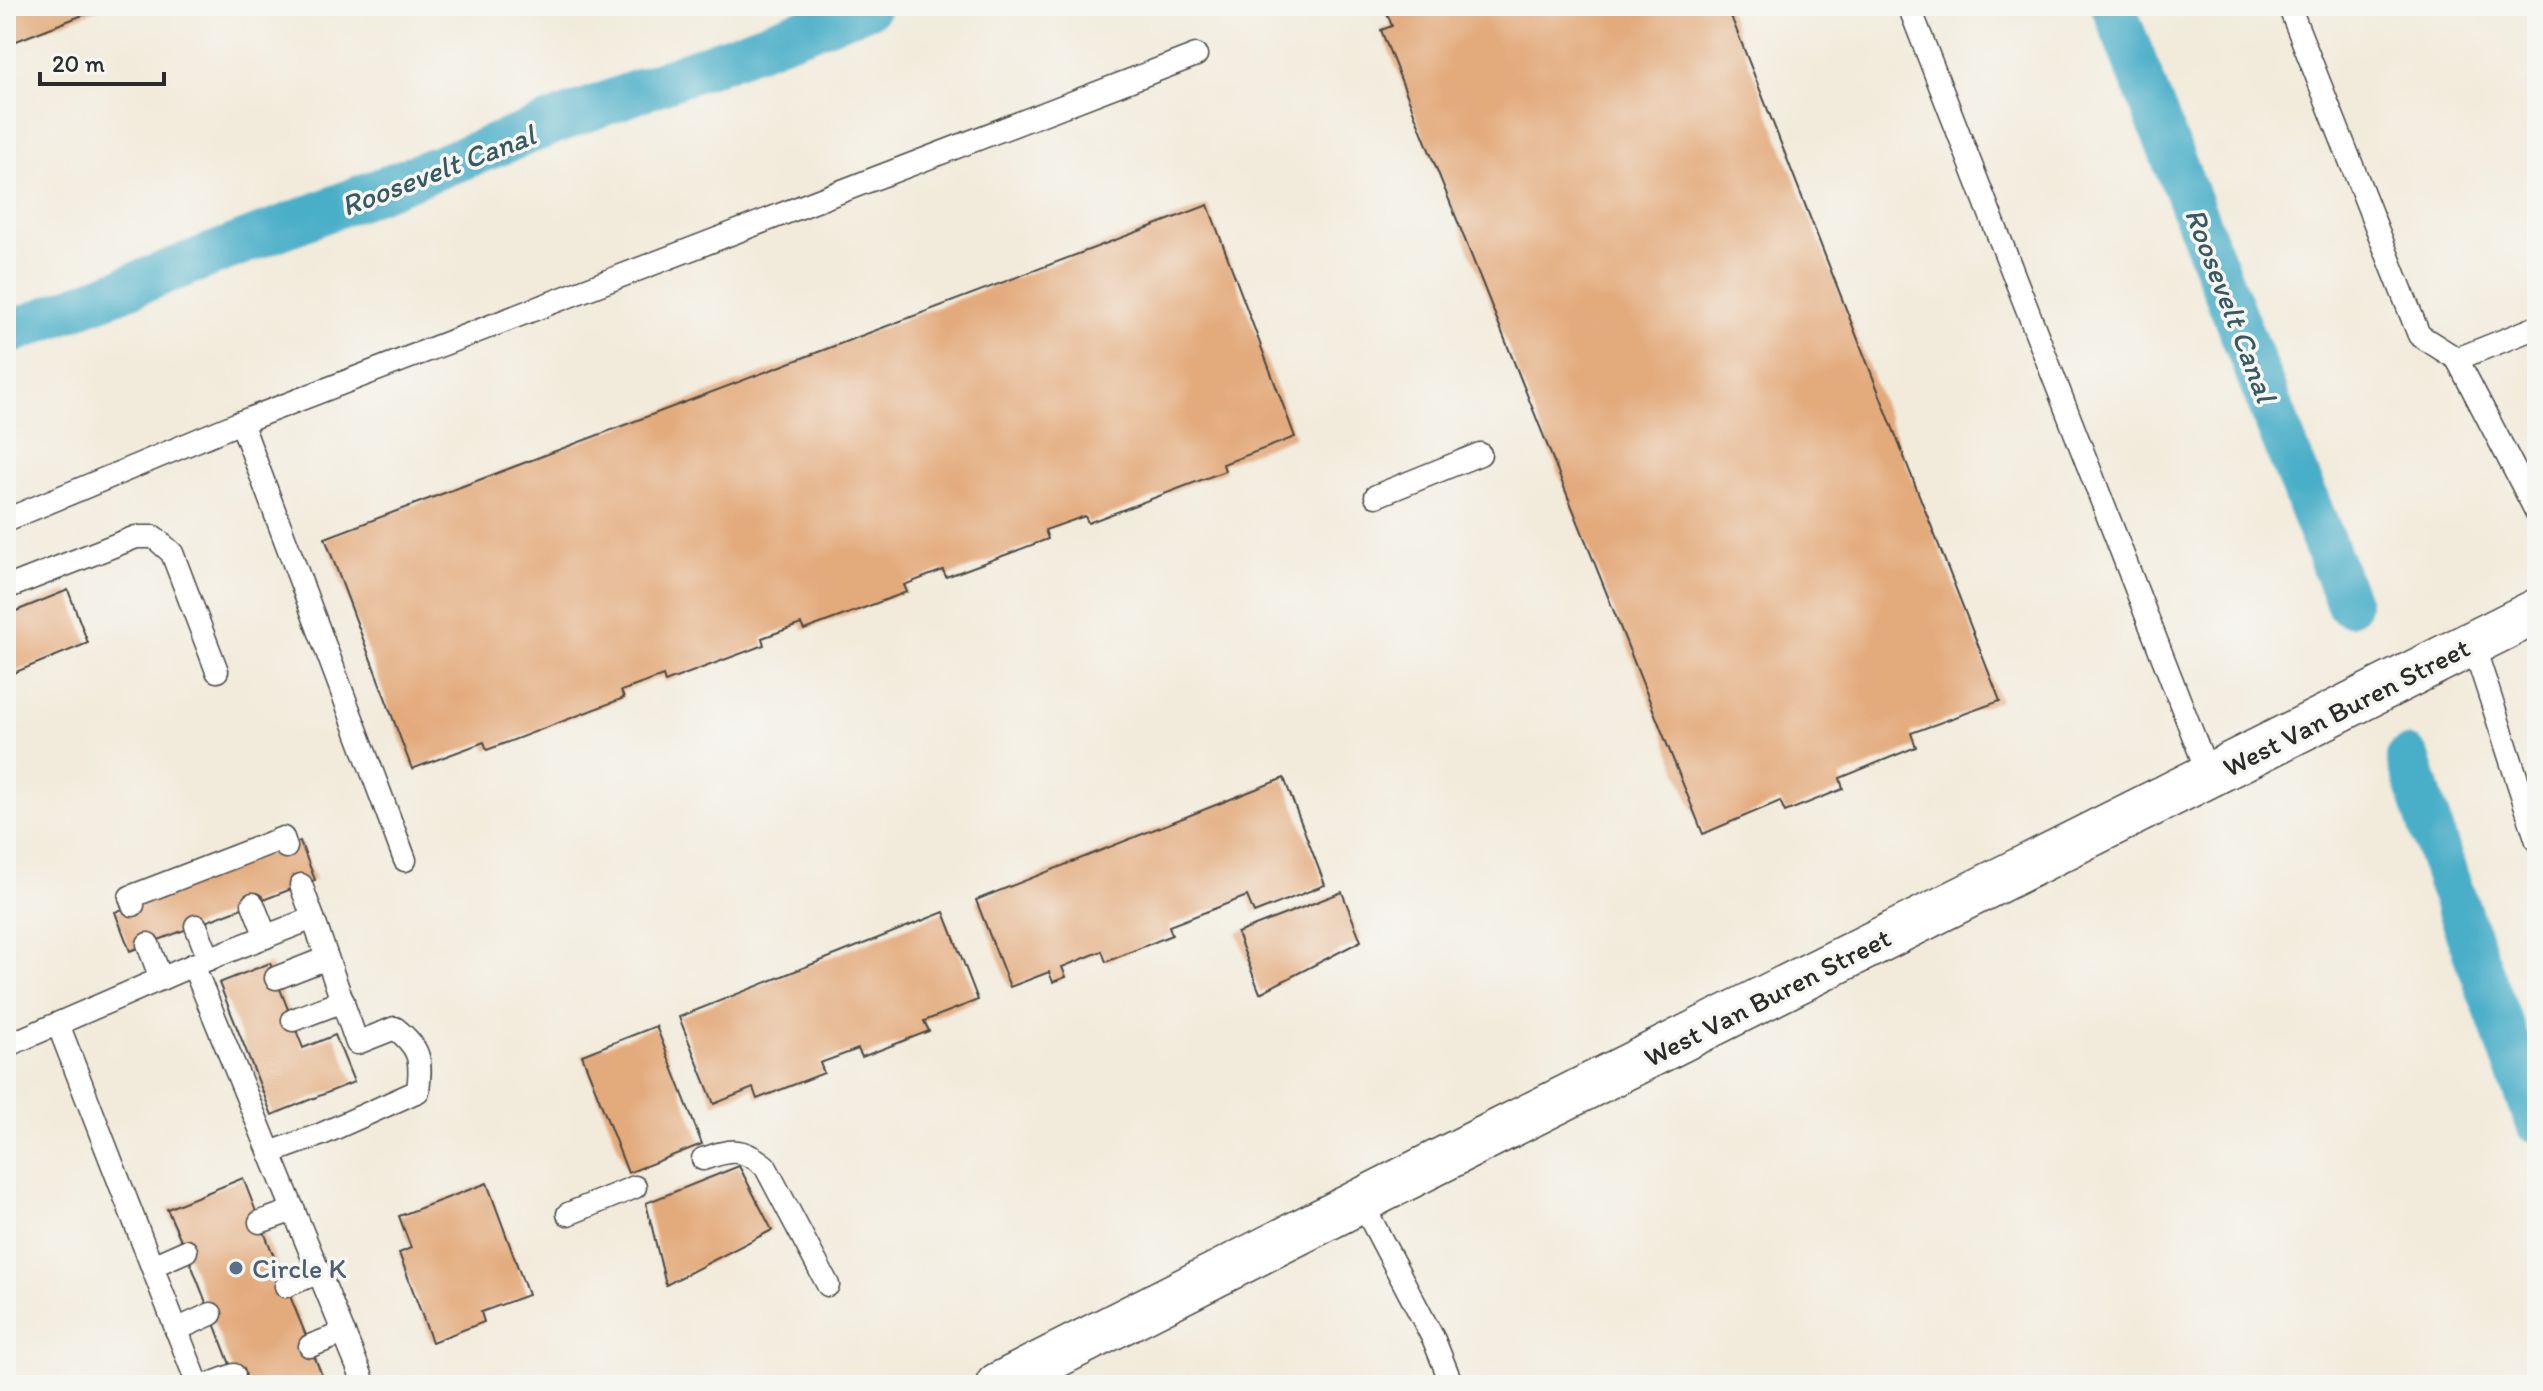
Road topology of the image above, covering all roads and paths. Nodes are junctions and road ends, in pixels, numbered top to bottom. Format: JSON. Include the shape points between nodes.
{"nodes":[{"id":1,"x":1909,"y":6,"type":"edge"},
{"id":2,"x":2289,"y":6,"type":"edge"},
{"id":3,"x":1196,"y":55,"type":"dead end"},
{"id":4,"x":2537,"y":327,"type":"edge"},
{"id":5,"x":2457,"y":359,"type":"junction"},
{"id":6,"x":241,"y":422,"type":"junction"},
{"id":7,"x":1480,"y":454,"type":"dead end"},
{"id":8,"x":1376,"y":496,"type":"dead end"},
{"id":9,"x":2537,"y":513,"type":"edge"},
{"id":10,"x":6,"y":520,"type":"edge"},
{"id":11,"x":6,"y":588,"type":"edge"},
{"id":12,"x":2537,"y":611,"type":"edge"},
{"id":13,"x":2473,"y":644,"type":"junction"},
{"id":14,"x":217,"y":671,"type":"dead end"},
{"id":15,"x":2209,"y":776,"type":"junction"},
{"id":16,"x":2537,"y":841,"type":"edge"},
{"id":17,"x":286,"y":847,"type":"dead end"},
{"id":18,"x":405,"y":860,"type":"dead end"},
{"id":19,"x":301,"y":885,"type":"dead end"},
{"id":20,"x":253,"y":904,"type":"dead end"},
{"id":21,"x":133,"y":905,"type":"dead end"},
{"id":22,"x":313,"y":918,"type":"junction"},
{"id":23,"x":196,"y":926,"type":"dead end"},
{"id":24,"x":266,"y":937,"type":"junction"},
{"id":25,"x":148,"y":944,"type":"dead end"},
{"id":26,"x":327,"y":958,"type":"junction"},
{"id":27,"x":201,"y":962,"type":"junction"},
{"id":28,"x":276,"y":978,"type":"dead end"},
{"id":29,"x":161,"y":979,"type":"junction"},
{"id":30,"x":343,"y":1001,"type":"junction"},
{"id":31,"x":293,"y":1020,"type":"dead end"},
{"id":32,"x":58,"y":1024,"type":"junction"},
{"id":33,"x":6,"y":1046,"type":"edge"},
{"id":34,"x":270,"y":1153,"type":"junction"},
{"id":35,"x":703,"y":1159,"type":"dead end"},
{"id":36,"x":635,"y":1187,"type":"dead end"},
{"id":37,"x":1361,"y":1201,"type":"junction"},
{"id":38,"x":294,"y":1210,"type":"junction"},
{"id":39,"x":568,"y":1214,"type":"dead end"},
{"id":40,"x":260,"y":1222,"type":"dead end"},
{"id":41,"x":186,"y":1251,"type":"dead end"},
{"id":42,"x":152,"y":1266,"type":"junction"},
{"id":43,"x":319,"y":1272,"type":"junction"},
{"id":44,"x":828,"y":1285,"type":"dead end"},
{"id":45,"x":286,"y":1286,"type":"dead end"},
{"id":46,"x":211,"y":1314,"type":"dead end"},
{"id":47,"x":176,"y":1330,"type":"junction"},
{"id":48,"x":344,"y":1333,"type":"junction"},
{"id":49,"x":310,"y":1346,"type":"dead end"},
{"id":50,"x":234,"y":1375,"type":"dead end"},
{"id":51,"x":198,"y":1385,"type":"edge"},
{"id":52,"x":207,"y":1385,"type":"edge"},
{"id":53,"x":365,"y":1385,"type":"edge"},
{"id":54,"x":998,"y":1385,"type":"edge"},
{"id":55,"x":1452,"y":1385,"type":"edge"}],
"edges":[{"from":1,"to":15,"type":"lane"},
{"from":2,"to":5,"type":"lane","via":[[2419,335]]},
{"from":3,"to":6,"type":"lane"},
{"from":4,"to":5,"type":"lane"},
{"from":5,"to":9,"type":"lane"},
{"from":6,"to":10,"type":"lane"},
{"from":6,"to":18,"type":"lane"},
{"from":7,"to":8,"type":"lane"},
{"from":11,"to":14,"type":"lane","via":[[136,537],[154,537],[172,553]]},
{"from":12,"to":13,"type":"main road","name":"West Van Buren Street"},
{"from":13,"to":15,"type":"main road","name":"West Van Buren Street"},
{"from":13,"to":16,"type":"lane"},
{"from":15,"to":37,"type":"main road","name":"West Van Buren Street"},
{"from":17,"to":21,"type":"lane","via":[[283,838],[237,861],[130,897]]},
{"from":19,"to":22,"type":"lane"},
{"from":20,"to":24,"type":"lane"},
{"from":22,"to":24,"type":"lane"},
{"from":22,"to":26,"type":"lane"},
{"from":23,"to":27,"type":"lane"},
{"from":24,"to":27,"type":"lane"},
{"from":25,"to":29,"type":"lane"},
{"from":26,"to":28,"type":"lane"},
{"from":26,"to":30,"type":"lane"},
{"from":27,"to":29,"type":"lane"},
{"from":27,"to":34,"type":"lane"},
{"from":29,"to":32,"type":"lane"},
{"from":30,"to":31,"type":"lane"},
{"from":30,"to":34,"type":"lane","via":[[357,1043],[395,1028],[412,1042],[421,1065],[418,1091]]},
{"from":32,"to":33,"type":"lane"},
{"from":32,"to":42,"type":"lane"},
{"from":34,"to":38,"type":"lane"},
{"from":35,"to":44,"type":"lane","via":[[730,1150],[751,1154],[765,1166]]},
{"from":36,"to":39,"type":"lane"},
{"from":37,"to":54,"type":"main road","name":"West Van Buren Street"},
{"from":37,"to":55,"type":"lane"},
{"from":38,"to":40,"type":"lane"},
{"from":38,"to":43,"type":"lane"},
{"from":41,"to":42,"type":"lane"},
{"from":42,"to":47,"type":"lane"},
{"from":43,"to":45,"type":"lane"},
{"from":43,"to":48,"type":"lane"},
{"from":46,"to":47,"type":"lane"},
{"from":47,"to":51,"type":"lane"},
{"from":48,"to":49,"type":"lane"},
{"from":48,"to":53,"type":"lane"},
{"from":50,"to":52,"type":"lane"}]}
